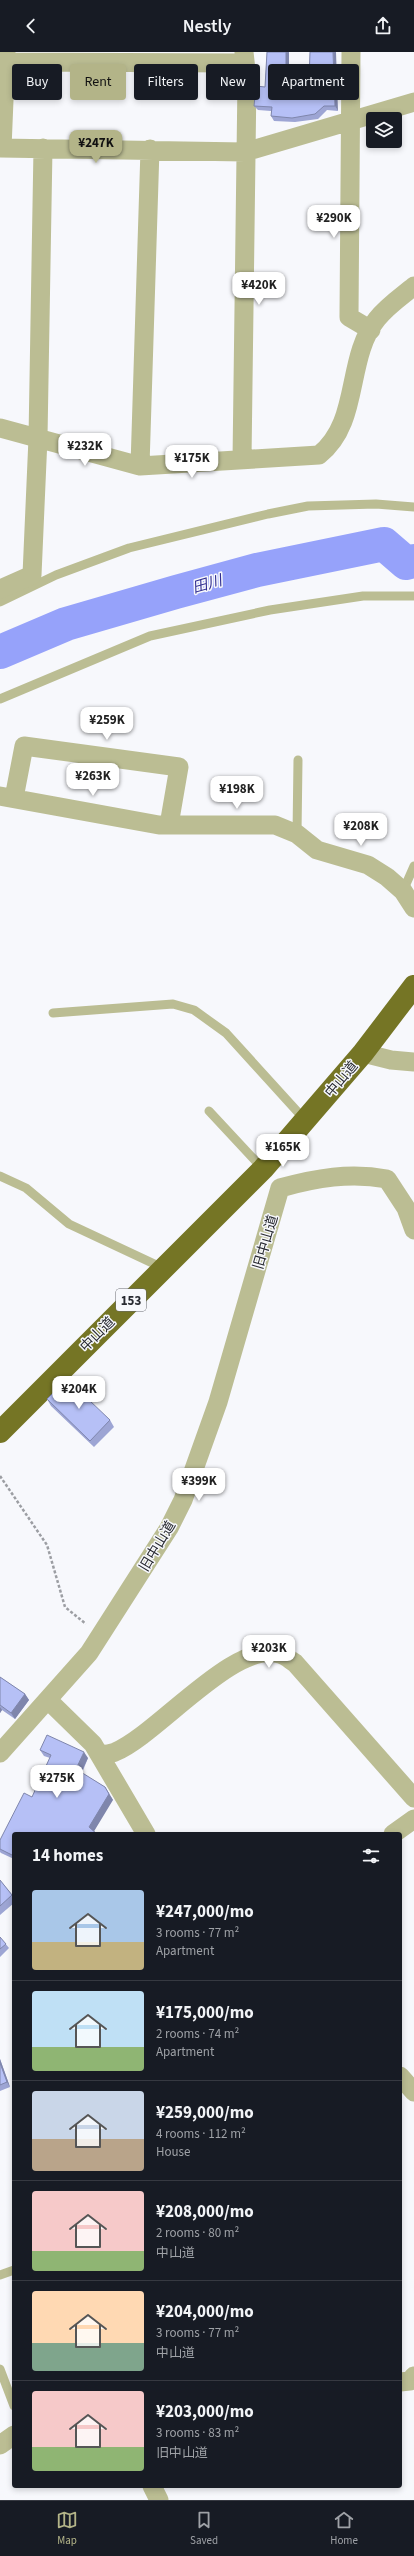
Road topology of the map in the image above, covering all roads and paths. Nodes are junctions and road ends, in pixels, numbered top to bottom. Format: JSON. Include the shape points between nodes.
{"nodes":[{"id":1,"x":351,"y":52,"type":"edge"},
{"id":2,"x":5,"y":57,"type":"edge"},
{"id":3,"x":125,"y":57,"type":"edge"},
{"id":4,"x":244,"y":58,"type":"edge"},
{"id":5,"x":414,"y":102,"type":"edge"},
{"id":6,"x":351,"y":119,"type":"junction"},
{"id":7,"x":1,"y":148,"type":"edge"},
{"id":8,"x":43,"y":148,"type":"junction"},
{"id":9,"x":150,"y":149,"type":"junction"},
{"id":10,"x":245,"y":152,"type":"junction"},
{"id":11,"x":414,"y":286,"type":"edge"},
{"id":12,"x":371,"y":330,"type":"junction"},
{"id":13,"x":0,"y":428,"type":"edge"},
{"id":14,"x":38,"y":438,"type":"junction"},
{"id":15,"x":242,"y":460,"type":"junction"},
{"id":16,"x":140,"y":466,"type":"junction"},
{"id":17,"x":414,"y":507,"type":"edge"},
{"id":18,"x":0,"y":589,"type":"edge"},
{"id":19,"x":414,"y":596,"type":"edge"},
{"id":20,"x":0,"y":602,"type":"edge"},
{"id":21,"x":0,"y":699,"type":"edge"},
{"id":22,"x":298,"y":760,"type":"dead end"},
{"id":23,"x":7,"y":797,"type":"edge"},
{"id":24,"x":169,"y":825,"type":"junction"},
{"id":25,"x":297,"y":834,"type":"junction"},
{"id":26,"x":414,"y":866,"type":"edge"},
{"id":27,"x":402,"y":891,"type":"junction"},
{"id":28,"x":414,"y":908,"type":"edge"},
{"id":29,"x":414,"y":986,"type":"edge"},
{"id":30,"x":53,"y":1013,"type":"dead end"},
{"id":31,"x":363,"y":1053,"type":"junction"},
{"id":32,"x":414,"y":1062,"type":"edge"},
{"id":33,"x":209,"y":1111,"type":"dead end"},
{"id":34,"x":306,"y":1121,"type":"junction"},
{"id":35,"x":262,"y":1169,"type":"junction"},
{"id":36,"x":0,"y":1176,"type":"edge"},
{"id":37,"x":280,"y":1188,"type":"junction"},
{"id":38,"x":414,"y":1230,"type":"edge"},
{"id":39,"x":163,"y":1268,"type":"junction"},
{"id":40,"x":0,"y":1432,"type":"edge"},
{"id":41,"x":0,"y":1476,"type":"edge"},
{"id":42,"x":101,"y":1636,"type":"junction"},
{"id":43,"x":48,"y":1700,"type":"junction"},
{"id":44,"x":0,"y":1753,"type":"edge"},
{"id":45,"x":101,"y":1756,"type":"junction"},
{"id":46,"x":414,"y":1798,"type":"edge"},
{"id":47,"x":414,"y":1819,"type":"edge"},
{"id":48,"x":145,"y":1832,"type":"edge"},
{"id":49,"x":396,"y":1832,"type":"edge"},
{"id":50,"x":402,"y":2078,"type":"edge"},
{"id":51,"x":414,"y":2092,"type":"edge"},
{"id":52,"x":12,"y":2271,"type":"edge"},
{"id":53,"x":0,"y":2275,"type":"edge"},
{"id":54,"x":0,"y":2369,"type":"edge"},
{"id":55,"x":414,"y":2376,"type":"edge"},
{"id":56,"x":402,"y":2382,"type":"edge"},
{"id":57,"x":12,"y":2401,"type":"edge"},
{"id":58,"x":12,"y":2436,"type":"edge"},
{"id":59,"x":0,"y":2445,"type":"edge"},
{"id":60,"x":153,"y":2488,"type":"edge"},
{"id":61,"x":159,"y":2500,"type":"edge"}],
"edges":[{"from":1,"to":6,"type":"street"},
{"from":2,"to":3,"type":"street"},
{"from":2,"to":7,"type":"street"},
{"from":3,"to":4,"type":"street"},
{"from":4,"to":10,"type":"street"},
{"from":5,"to":6,"type":"street"},
{"from":6,"to":10,"type":"street"},
{"from":6,"to":12,"type":"street","via":[[348,317]]},
{"from":7,"to":8,"type":"street"},
{"from":8,"to":9,"type":"street"},
{"from":8,"to":14,"type":"street"},
{"from":9,"to":10,"type":"street"},
{"from":9,"to":16,"type":"street"},
{"from":10,"to":15,"type":"street"},
{"from":11,"to":12,"type":"street","via":[[377,319]]},
{"from":12,"to":15,"type":"street","via":[[364,344],[342,427],[332,444],[319,455]]},
{"from":13,"to":14,"type":"street"},
{"from":14,"to":16,"type":"street"},
{"from":14,"to":18,"type":"street","via":[[32,575]]},
{"from":15,"to":16,"type":"street"},
{"from":17,"to":20,"type":"lane","via":[[376,504],[308,506],[268,514],[129,548],[56,575]]},
{"from":19,"to":21,"type":"lane","via":[[363,596],[270,610],[150,636]]},
{"from":22,"to":25,"type":"lane"},
{"from":23,"to":24,"type":"street"},
{"from":23,"to":24,"type":"street","via":[[24,746],[179,767]]},
{"from":24,"to":25,"type":"street","via":[[275,825]]},
{"from":25,"to":27,"type":"street","via":[[317,850],[368,865],[387,877]]},
{"from":26,"to":27,"type":"lane"},
{"from":27,"to":28,"type":"street"},
{"from":29,"to":31,"type":"highway","name":"中山道","number":"153"},
{"from":30,"to":34,"type":"lane","via":[[173,1004],[194,1010],[226,1033]]},
{"from":31,"to":32,"type":"street","via":[[391,1060]]},
{"from":31,"to":34,"type":"highway","name":"中山道","number":"153"},
{"from":33,"to":35,"type":"lane"},
{"from":34,"to":35,"type":"highway","name":"中山道","number":"153"},
{"from":35,"to":37,"type":"street"},
{"from":35,"to":39,"type":"highway","name":"中山道","number":"153"},
{"from":36,"to":39,"type":"lane","via":[[26,1188],[69,1224]]},
{"from":37,"to":38,"type":"street","via":[[340,1175],[387,1179],[406,1208]]},
{"from":37,"to":42,"type":"street","name":"旧中山道","via":[[218,1402],[183,1500],[169,1528]]},
{"from":39,"to":40,"type":"highway","name":"中山道","number":"153"},
{"from":41,"to":42,"type":"path","via":[[47,1545],[64,1607]]},
{"from":42,"to":43,"type":"street","name":"旧中山道"},
{"from":43,"to":44,"type":"street","name":"旧中山道"},
{"from":43,"to":45,"type":"street","via":[[93,1744]]},
{"from":45,"to":46,"type":"street","via":[[116,1752],[157,1724],[197,1689],[225,1670],[249,1658],[267,1653],[279,1654],[295,1663]]},
{"from":45,"to":48,"type":"street"},
{"from":47,"to":49,"type":"street"},
{"from":50,"to":51,"type":"street"},
{"from":52,"to":53,"type":"lane"},
{"from":54,"to":57,"type":"lane"},
{"from":55,"to":56,"type":"street","via":[[410,2381]]},
{"from":58,"to":59,"type":"street"},
{"from":60,"to":61,"type":"street"}]}
